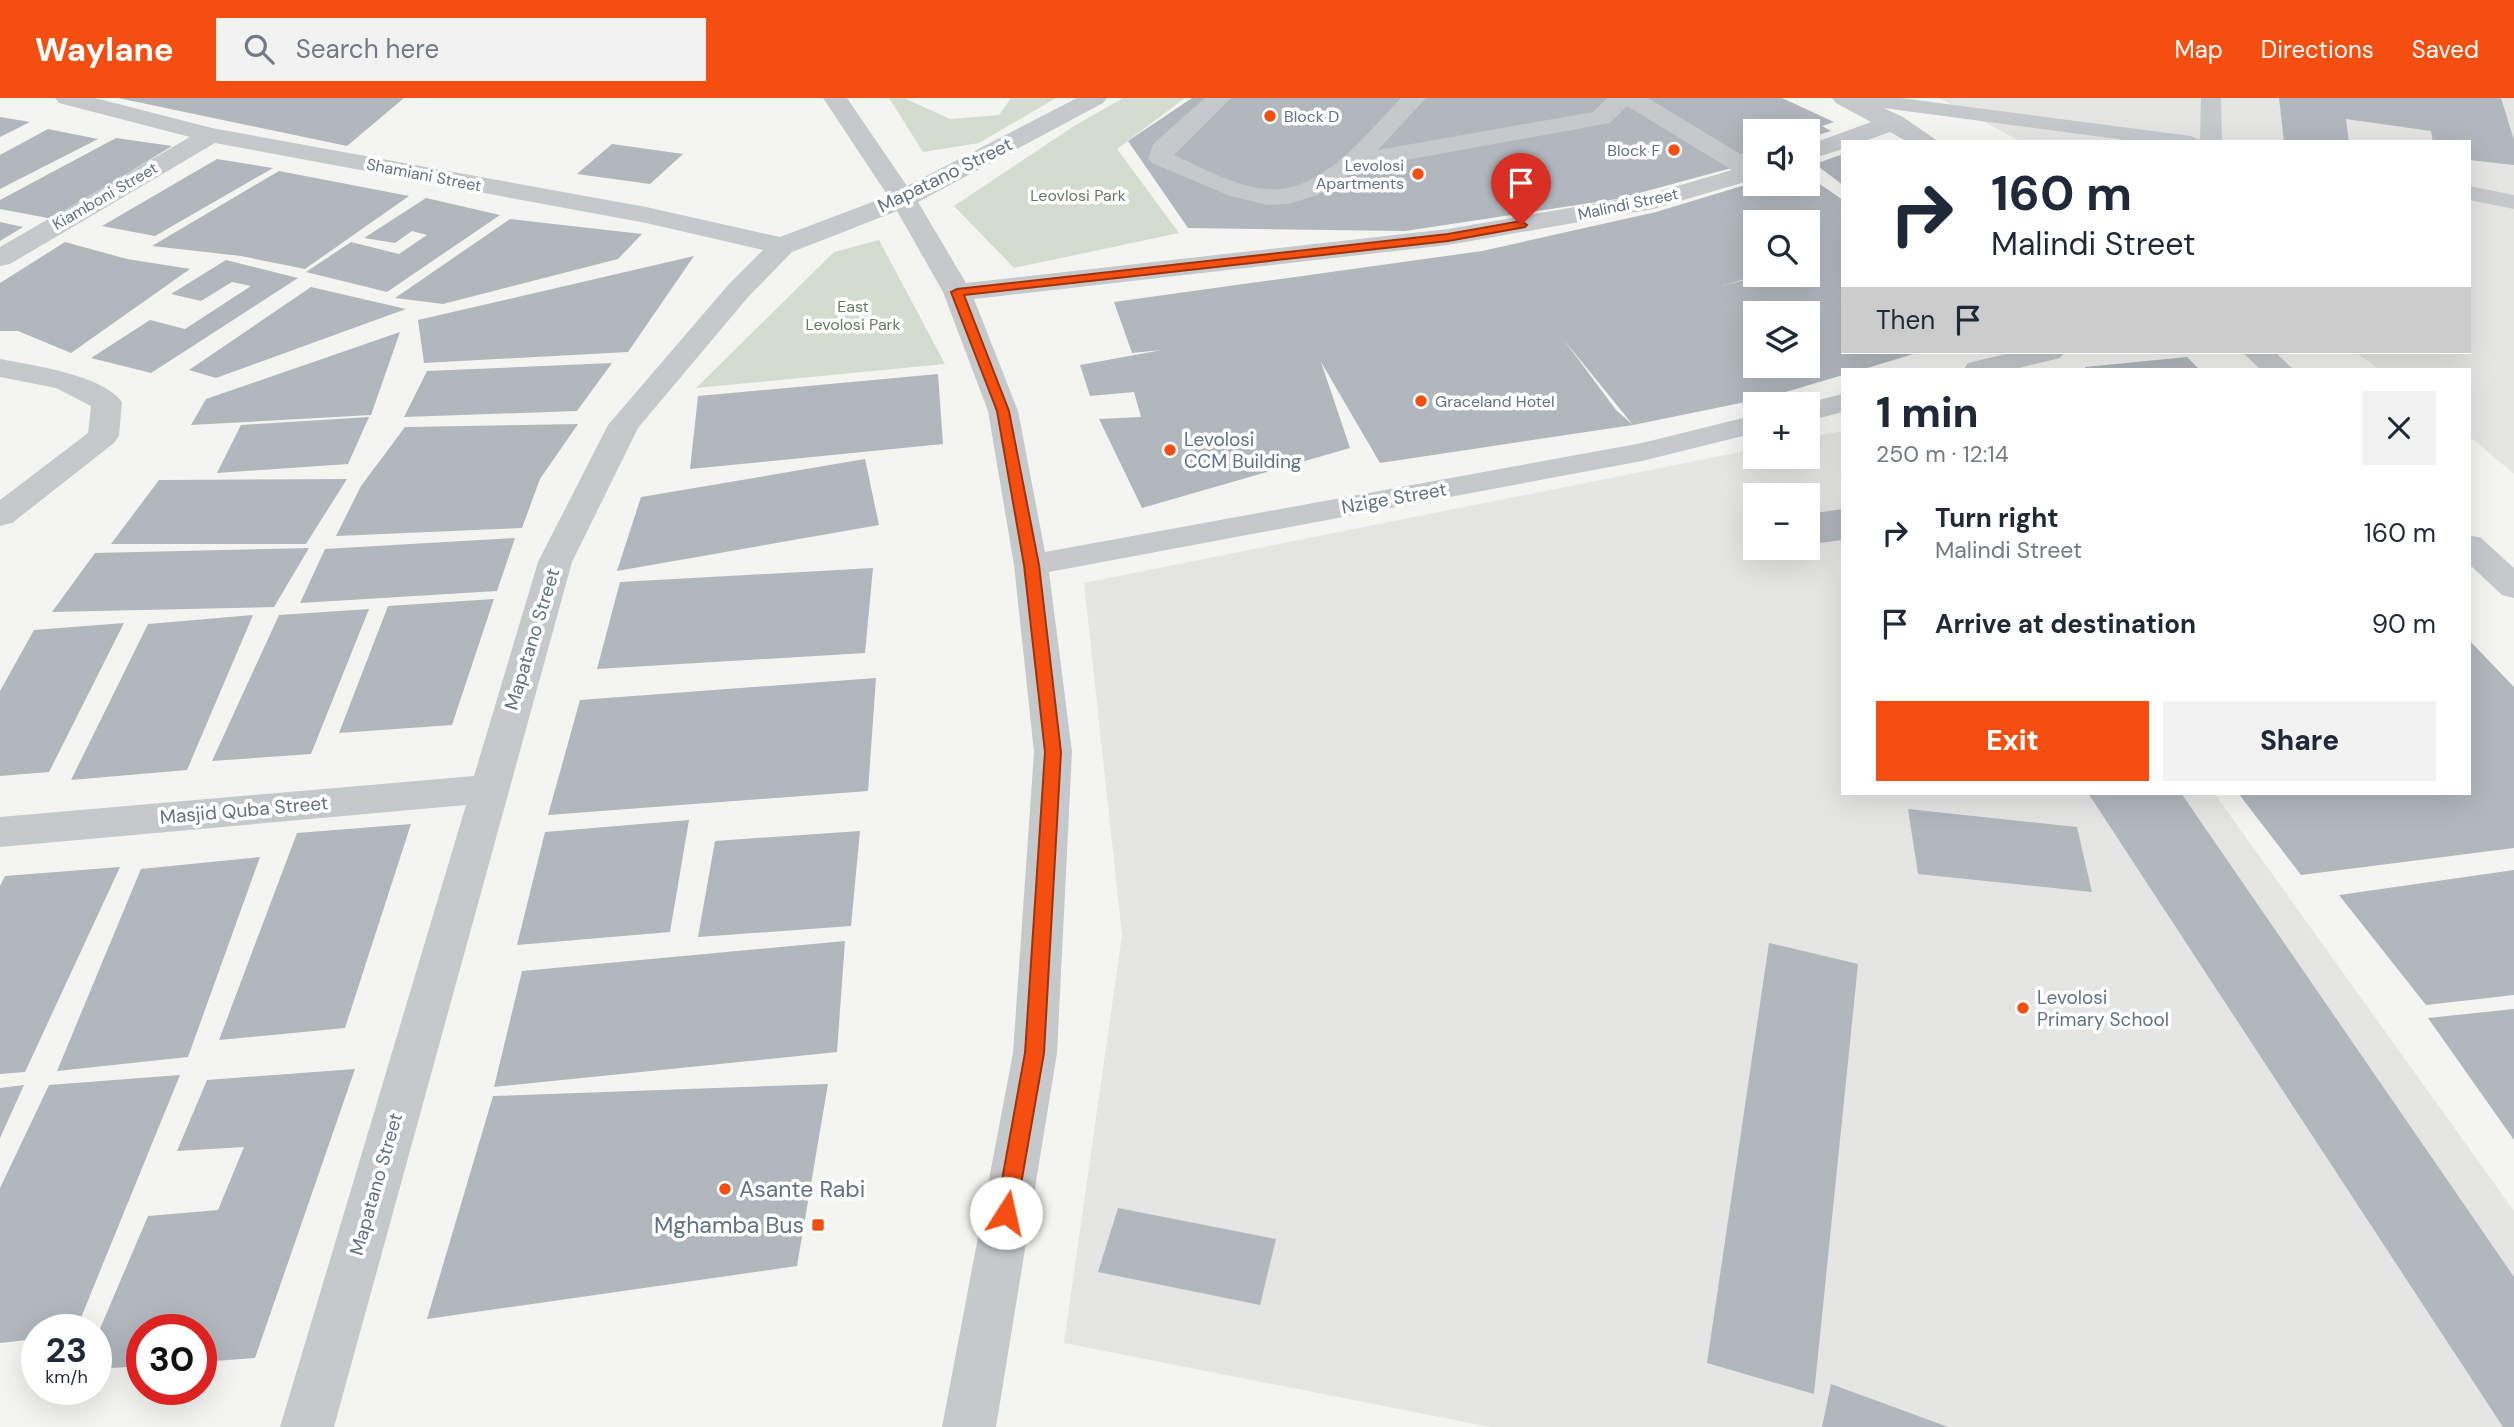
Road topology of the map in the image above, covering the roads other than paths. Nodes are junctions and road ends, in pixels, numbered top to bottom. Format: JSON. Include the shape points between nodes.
{"nodes":[{"id":1,"x":67,"y":98,"type":"edge"},
{"id":2,"x":835,"y":98,"type":"edge"},
{"id":3,"x":1095,"y":98,"type":"edge"},
{"id":4,"x":1219,"y":98,"type":"edge"},
{"id":5,"x":1414,"y":98,"type":"edge"},
{"id":6,"x":1621,"y":98,"type":"edge"},
{"id":7,"x":1631,"y":98,"type":"edge"},
{"id":8,"x":1844,"y":98,"type":"edge"},
{"id":9,"x":1853,"y":98,"type":"edge"},
{"id":10,"x":2211,"y":98,"type":"edge"},
{"id":11,"x":1894,"y":122,"type":"junction"},
{"id":12,"x":211,"y":135,"type":"junction"},
{"id":13,"x":1844,"y":140,"type":"edge"},
{"id":14,"x":1924,"y":140,"type":"edge"},
{"id":15,"x":2176,"y":140,"type":"edge"},
{"id":16,"x":2211,"y":140,"type":"edge"},
{"id":17,"x":1841,"y":141,"type":"edge"},
{"id":18,"x":1820,"y":149,"type":"edge"},
{"id":19,"x":1350,"y":163,"type":"junction"},
{"id":20,"x":1743,"y":165,"type":"edge"},
{"id":21,"x":1743,"y":175,"type":"edge"},
{"id":22,"x":2471,"y":193,"type":"edge"},
{"id":23,"x":903,"y":199,"type":"junction"},
{"id":24,"x":2514,"y":202,"type":"edge"},
{"id":25,"x":782,"y":246,"type":"junction"},
{"id":26,"x":0,"y":258,"type":"edge"},
{"id":27,"x":957,"y":292,"type":"junction"},
{"id":28,"x":2042,"y":354,"type":"edge"},
{"id":29,"x":2259,"y":354,"type":"edge"},
{"id":30,"x":0,"y":368,"type":"edge"},
{"id":31,"x":1983,"y":368,"type":"edge"},
{"id":32,"x":2277,"y":368,"type":"edge"},
{"id":33,"x":1841,"y":404,"type":"edge"},
{"id":34,"x":1820,"y":409,"type":"edge"},
{"id":35,"x":1743,"y":428,"type":"edge"},
{"id":36,"x":0,"y":516,"type":"edge"},
{"id":37,"x":2471,"y":547,"type":"edge"},
{"id":38,"x":1031,"y":565,"type":"junction"},
{"id":39,"x":2514,"y":587,"type":"edge"},
{"id":40,"x":488,"y":789,"type":"junction"},
{"id":41,"x":0,"y":832,"type":"edge"},
{"id":42,"x":307,"y":1427,"type":"edge"},
{"id":43,"x":969,"y":1427,"type":"edge"}],
"edges":[{"from":1,"to":12,"type":"street","name":"Shamiani Street"},
{"from":2,"to":23,"type":"street"},
{"from":3,"to":23,"type":"street","name":"Mapatano Street"},
{"from":4,"to":19,"type":"street","via":[[1163,148],[1161,158],[1218,183],[1269,198],[1306,192]]},
{"from":5,"to":19,"type":"street"},
{"from":6,"to":19,"type":"street","via":[[1601,118]]},
{"from":7,"to":20,"type":"street"},
{"from":8,"to":11,"type":"street"},
{"from":9,"to":15,"type":"lane"},
{"from":10,"to":16,"type":"lane"},
{"from":11,"to":13,"type":"street"},
{"from":11,"to":14,"type":"street"},
{"from":12,"to":25,"type":"street","name":"Shamiani Street","via":[[646,215]]},
{"from":12,"to":26,"type":"street","name":"Kiamboni Street"},
{"from":17,"to":18,"type":"street"},
{"from":21,"to":27,"type":"street","name":"Malindi Street","via":[[1653,201],[1448,237]]},
{"from":22,"to":24,"type":"lane"},
{"from":23,"to":25,"type":"street","name":"Mapatano Street"},
{"from":23,"to":27,"type":"street"},
{"from":25,"to":40,"type":"street","name":"Mapatano Street","via":[[624,425],[555,562]]},
{"from":27,"to":38,"type":"street","via":[[1003,411]]},
{"from":28,"to":31,"type":"street"},
{"from":29,"to":32,"type":"street"},
{"from":30,"to":36,"type":"street","via":[[65,381],[107,402],[103,436]]},
{"from":33,"to":34,"type":"street"},
{"from":35,"to":38,"type":"street","name":"Nzige Street","via":[[1642,452]]},
{"from":37,"to":39,"type":"street"},
{"from":38,"to":43,"type":"street","via":[[1053,752],[1035,1053]]},
{"from":40,"to":41,"type":"street","name":"Masjid Quba Street"},
{"from":40,"to":42,"type":"street","name":"Mapatano Street"}]}
